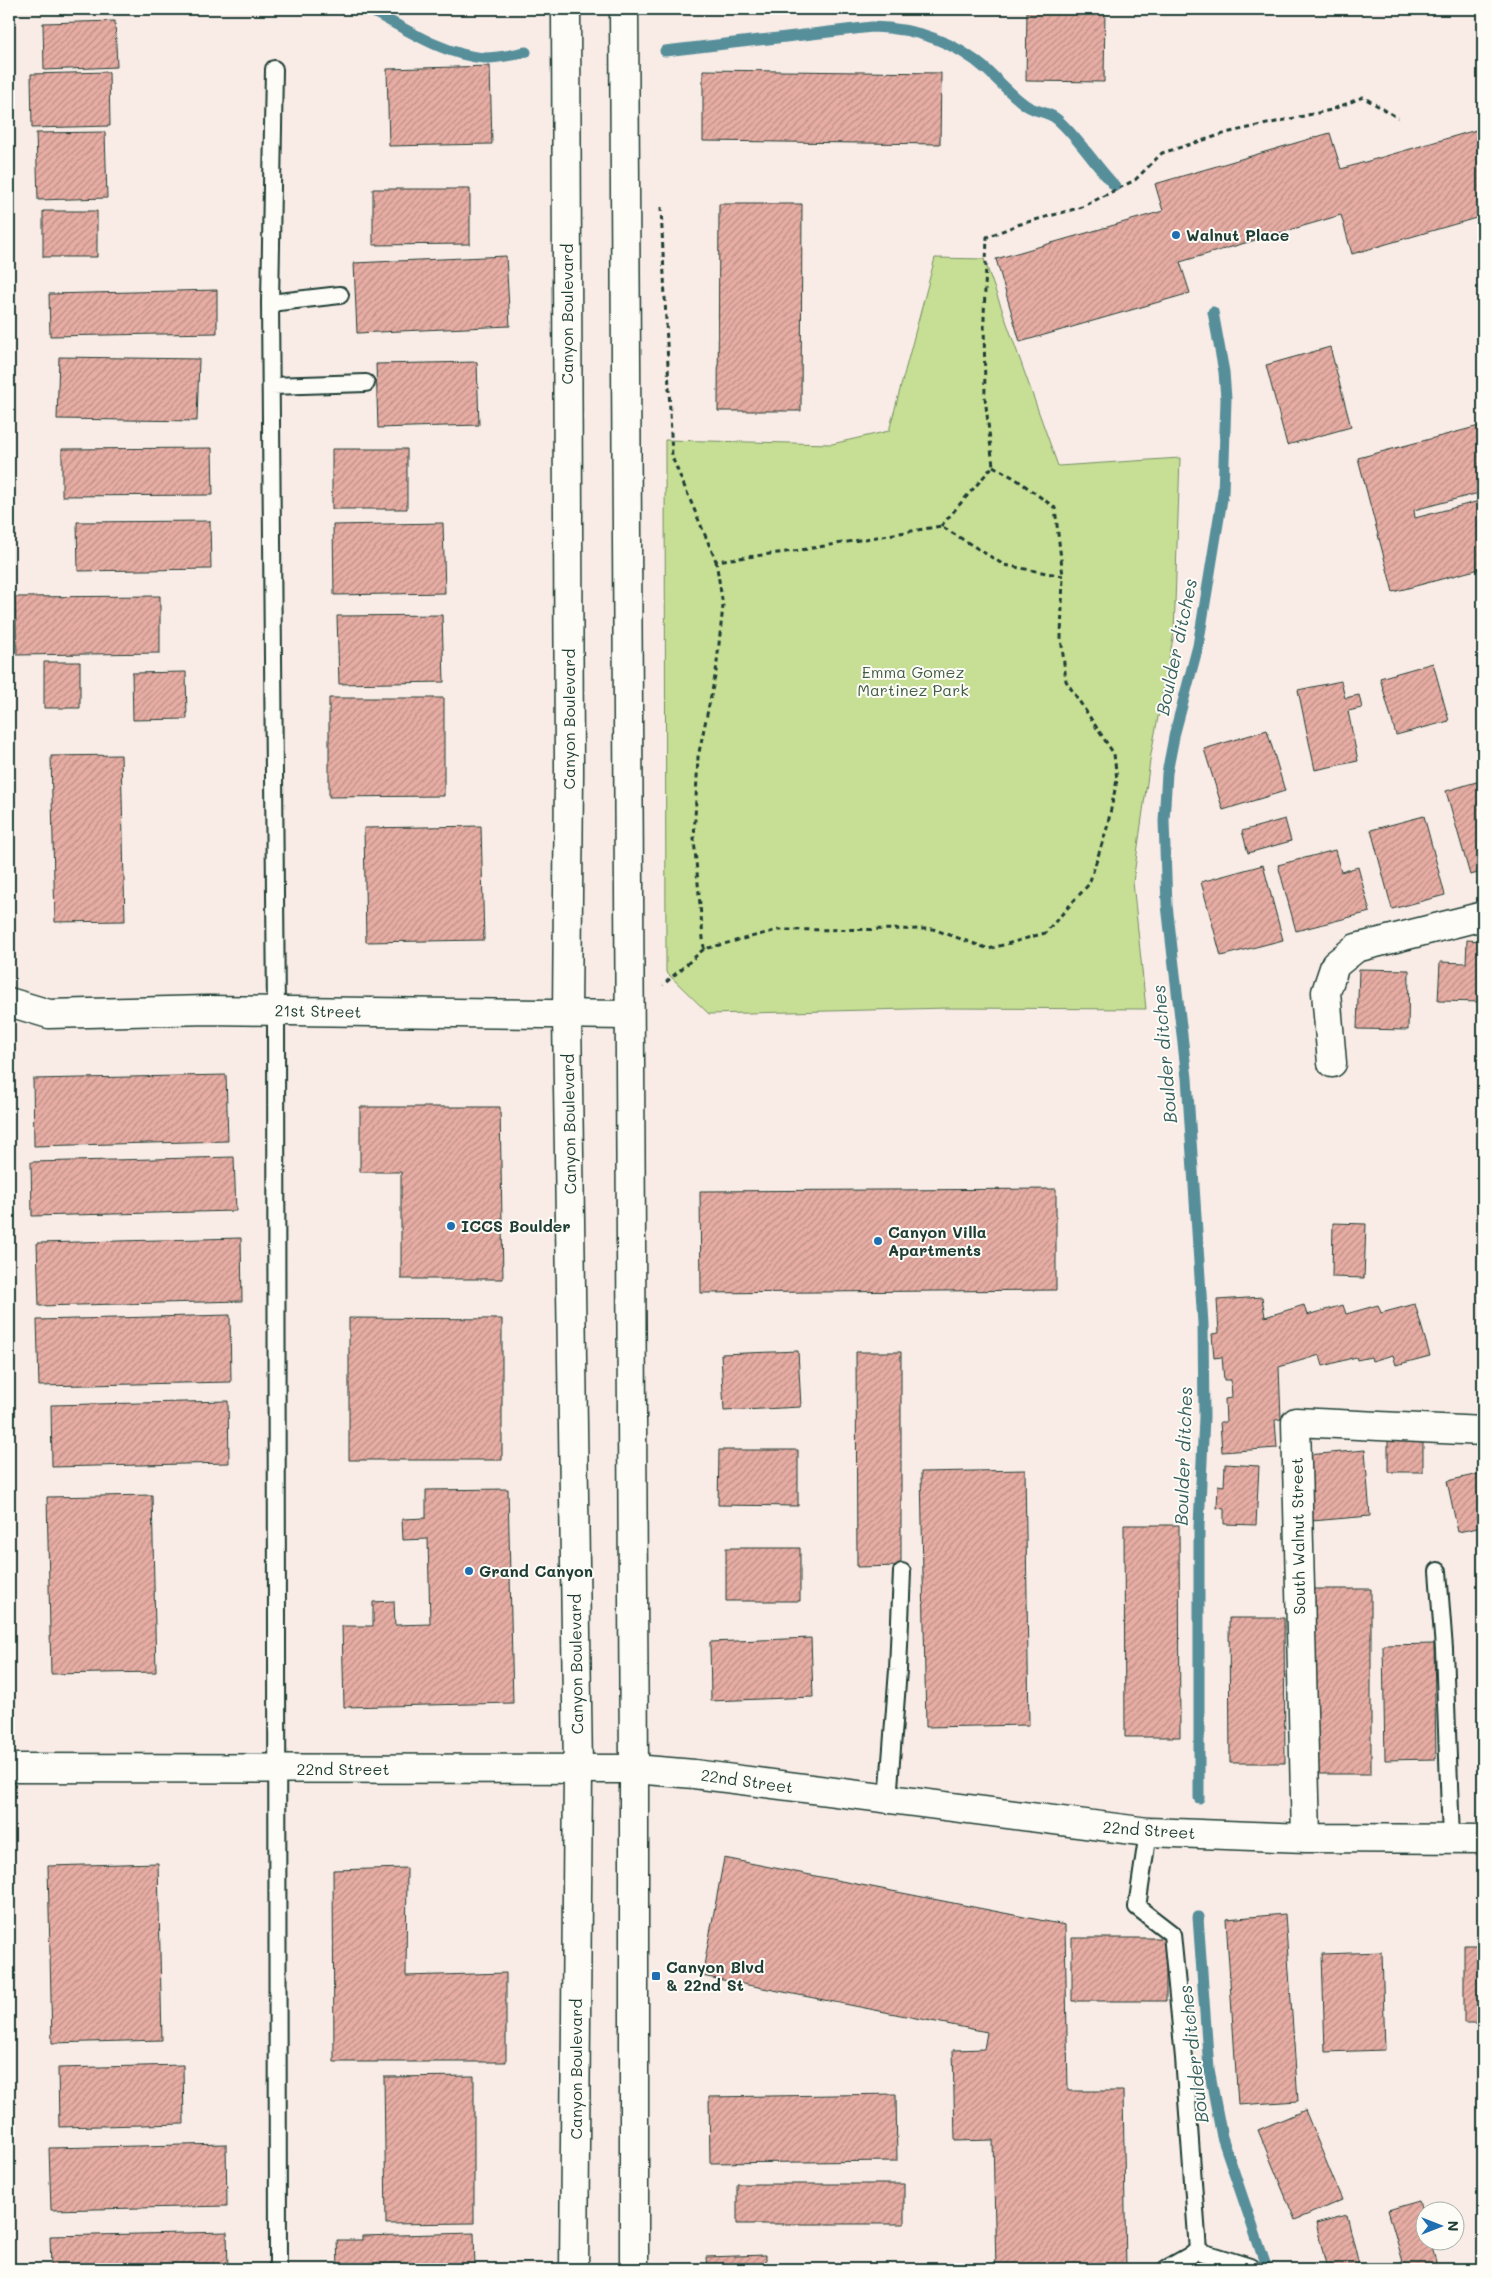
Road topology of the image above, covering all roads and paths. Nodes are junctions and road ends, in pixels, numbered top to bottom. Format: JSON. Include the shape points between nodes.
{"nodes":[{"id":1,"x":566,"y":9,"type":"edge"},
{"id":2,"x":624,"y":9,"type":"edge"},
{"id":3,"x":274,"y":69,"type":"dead end"},
{"id":4,"x":1398,"y":118,"type":"dead end"},
{"id":5,"x":661,"y":204,"type":"dead end"},
{"id":6,"x":340,"y":295,"type":"dead end"},
{"id":7,"x":270,"y":303,"type":"junction"},
{"id":8,"x":366,"y":383,"type":"dead end"},
{"id":9,"x":271,"y":386,"type":"junction"},
{"id":10,"x":993,"y":466,"type":"junction"},
{"id":11,"x":941,"y":526,"type":"junction"},
{"id":12,"x":716,"y":561,"type":"junction"},
{"id":13,"x":1062,"y":576,"type":"junction"},
{"id":14,"x":1483,"y":916,"type":"edge"},
{"id":15,"x":704,"y":949,"type":"junction"},
{"id":16,"x":9,"y":1002,"type":"edge"},
{"id":17,"x":276,"y":1011,"type":"junction"},
{"id":18,"x":629,"y":1015,"type":"junction"},
{"id":19,"x":567,"y":1016,"type":"junction"},
{"id":20,"x":1332,"y":1063,"type":"dead end"},
{"id":21,"x":1483,"y":1431,"type":"edge"},
{"id":22,"x":1438,"y":1570,"type":"dead end"},
{"id":23,"x":902,"y":1572,"type":"dead end"},
{"id":24,"x":9,"y":1768,"type":"edge"},
{"id":25,"x":277,"y":1768,"type":"junction"},
{"id":26,"x":578,"y":1769,"type":"junction"},
{"id":27,"x":634,"y":1769,"type":"junction"},
{"id":28,"x":888,"y":1800,"type":"junction"},
{"id":29,"x":1148,"y":1832,"type":"junction"},
{"id":30,"x":1306,"y":1838,"type":"junction"},
{"id":31,"x":1451,"y":1839,"type":"junction"},
{"id":32,"x":1483,"y":1839,"type":"edge"},
{"id":33,"x":1198,"y":2251,"type":"junction"},
{"id":34,"x":278,"y":2269,"type":"edge"},
{"id":35,"x":574,"y":2269,"type":"edge"},
{"id":36,"x":634,"y":2269,"type":"edge"},
{"id":37,"x":1166,"y":2269,"type":"edge"},
{"id":38,"x":1251,"y":2269,"type":"edge"}],
"edges":[{"from":1,"to":19,"type":"main road","name":"Canyon Boulevard"},
{"from":2,"to":18,"type":"main road"},
{"from":3,"to":7,"type":"lane"},
{"from":4,"to":10,"type":"path","via":[[1363,97],[1331,110],[1230,132],[1162,153],[1135,180],[1082,208],[987,237],[985,397]]},
{"from":5,"to":12,"type":"path","via":[[672,457]]},
{"from":6,"to":7,"type":"lane"},
{"from":7,"to":9,"type":"lane"},
{"from":8,"to":9,"type":"lane"},
{"from":9,"to":17,"type":"lane"},
{"from":10,"to":11,"type":"path"},
{"from":10,"to":13,"type":"path","via":[[1055,508]]},
{"from":11,"to":12,"type":"path"},
{"from":11,"to":13,"type":"path","via":[[1004,565]]},
{"from":12,"to":15,"type":"path","via":[[722,606],[716,672],[698,757],[694,839]]},
{"from":13,"to":15,"type":"path","via":[[1061,637],[1066,681],[1114,754],[1117,780],[1107,828],[1089,884],[1045,933],[989,948],[933,929],[778,930]]},
{"from":14,"to":20,"type":"main road","via":[[1356,948],[1335,965],[1326,992]]},
{"from":15,"to":18,"type":"path"},
{"from":16,"to":17,"type":"main road","name":"21st Street","via":[[49,1014]]},
{"from":17,"to":19,"type":"main road","name":"21st Street"},
{"from":17,"to":25,"type":"lane"},
{"from":18,"to":19,"type":"main road","name":"21st Street"},
{"from":18,"to":27,"type":"main road"},
{"from":19,"to":26,"type":"main road","name":"Canyon Boulevard"},
{"from":21,"to":30,"type":"main road","name":"South Walnut Street","via":[[1296,1422]]},
{"from":22,"to":31,"type":"lane"},
{"from":23,"to":28,"type":"lane"},
{"from":24,"to":25,"type":"main road","name":"22nd Street"},
{"from":25,"to":26,"type":"main road","name":"22nd Street"},
{"from":25,"to":34,"type":"lane"},
{"from":26,"to":27,"type":"main road","name":"22nd Street"},
{"from":26,"to":35,"type":"main road","name":"Canyon Boulevard"},
{"from":27,"to":28,"type":"main road","name":"22nd Street"},
{"from":27,"to":36,"type":"main road"},
{"from":28,"to":29,"type":"main road","name":"22nd Street"},
{"from":29,"to":30,"type":"main road","name":"22nd Street"},
{"from":29,"to":33,"type":"lane","via":[[1137,1907],[1172,1934]]},
{"from":30,"to":31,"type":"main road","name":"22nd Street"},
{"from":31,"to":32,"type":"main road","name":"22nd Street"},
{"from":33,"to":37,"type":"lane"},
{"from":33,"to":38,"type":"lane","via":[[1250,2266]]}]}
